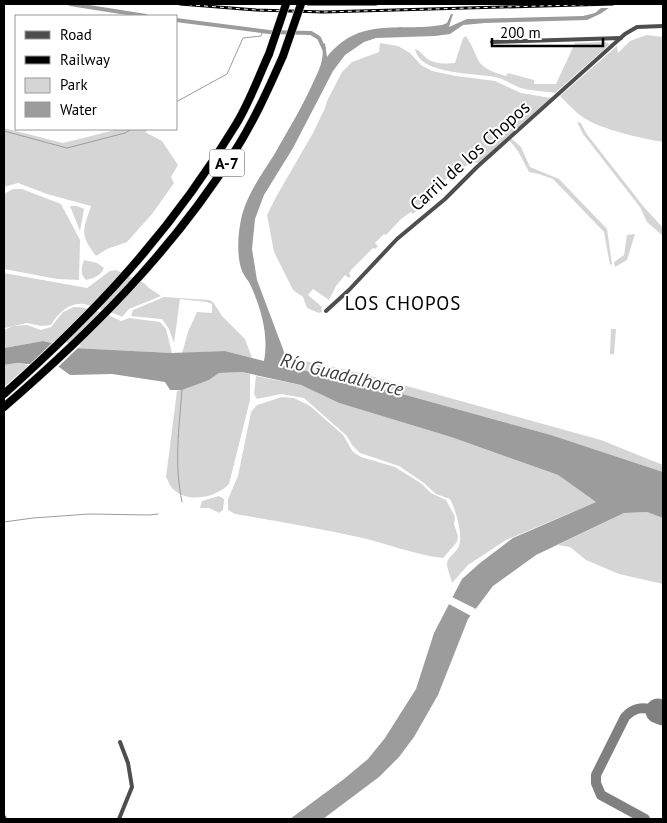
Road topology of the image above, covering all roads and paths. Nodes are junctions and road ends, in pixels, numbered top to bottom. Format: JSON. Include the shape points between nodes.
{"nodes":[{"id":1,"x":286,"y":4,"type":"edge"},
{"id":2,"x":301,"y":4,"type":"edge"},
{"id":3,"x":663,"y":26,"type":"edge"},
{"id":4,"x":621,"y":38,"type":"junction"},
{"id":5,"x":492,"y":42,"type":"dead end"},
{"id":6,"x":326,"y":311,"type":"dead end"},
{"id":7,"x":4,"y":394,"type":"edge"},
{"id":8,"x":4,"y":407,"type":"edge"},
{"id":9,"x":120,"y":742,"type":"dead end"},
{"id":10,"x":119,"y":819,"type":"edge"}],
"edges":[{"from":1,"to":7,"type":"highway","number":"A-7","bridge":true,"via":[[269,54],[236,125],[187,199],[142,257],[85,319]]},
{"from":2,"to":8,"type":"highway","number":"A-7","bridge":true,"via":[[263,102],[234,153],[199,204],[154,260],[64,353]]},
{"from":3,"to":4,"type":"street","name":"Carril de los Chopos","via":[[637,27]]},
{"from":4,"to":5,"type":"street"},
{"from":4,"to":6,"type":"street","name":"Carril de los Chopos","via":[[397,239]]},
{"from":9,"to":10,"type":"street","via":[[132,787]]}]}
